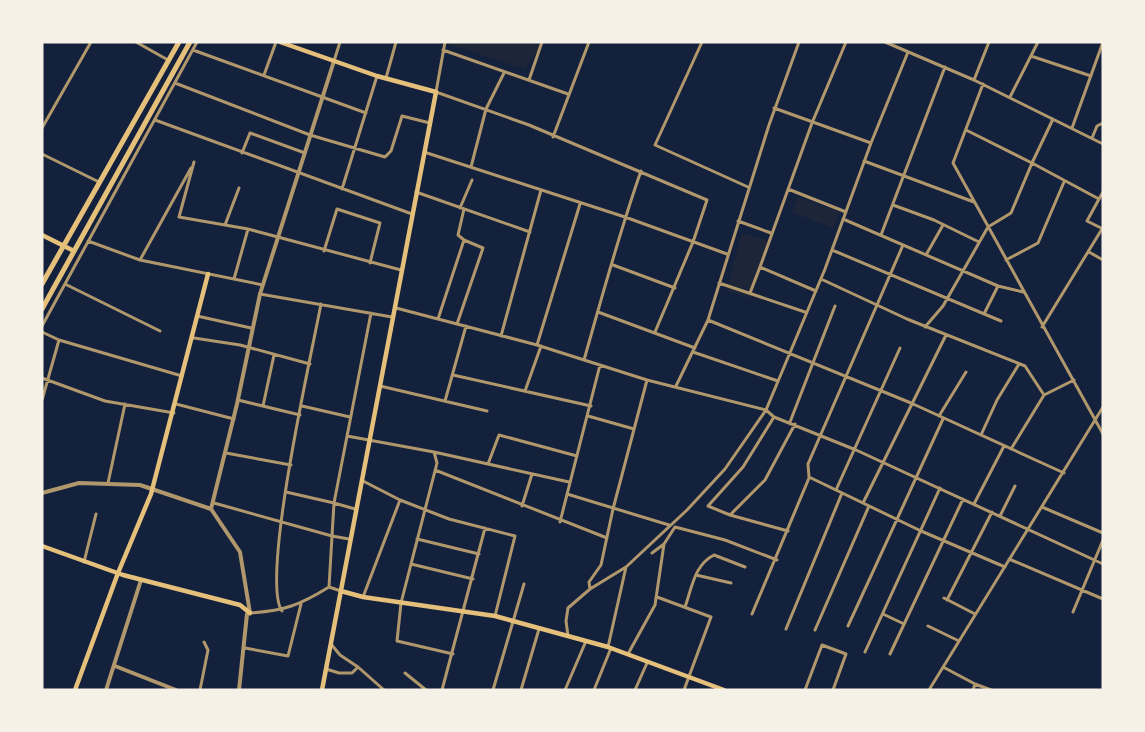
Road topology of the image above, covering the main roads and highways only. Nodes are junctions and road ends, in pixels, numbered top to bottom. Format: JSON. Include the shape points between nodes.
{"nodes":[{"id":1,"x":179,"y":42,"type":"edge"},
{"id":2,"x":190,"y":42,"type":"edge"},
{"id":3,"x":278,"y":42,"type":"edge"},
{"id":4,"x":296,"y":45,"type":"edge"},
{"id":5,"x":42,"y":235,"type":"edge"},
{"id":6,"x":64,"y":246,"type":"junction"},
{"id":7,"x":74,"y":251,"type":"junction"},
{"id":8,"x":208,"y":274,"type":"road end"},
{"id":9,"x":42,"y":284,"type":"edge"},
{"id":10,"x":42,"y":309,"type":"edge"},
{"id":11,"x":42,"y":546,"type":"edge"},
{"id":12,"x":118,"y":573,"type":"junction"},
{"id":13,"x":341,"y":591,"type":"junction"},
{"id":14,"x":250,"y":614,"type":"road end"},
{"id":15,"x":75,"y":690,"type":"edge"},
{"id":16,"x":322,"y":690,"type":"edge"},
{"id":17,"x":724,"y":690,"type":"edge"}],
"edges":[{"from":1,"to":6,"type":"highway"},
{"from":2,"to":7,"type":"highway"},
{"from":3,"to":4,"type":"main road"},
{"from":4,"to":13,"type":"main road","via":[[377,76],[436,92]]},
{"from":5,"to":6,"type":"main road"},
{"from":6,"to":7,"type":"main road"},
{"from":6,"to":9,"type":"highway"},
{"from":7,"to":10,"type":"highway"},
{"from":8,"to":12,"type":"main road","via":[[153,488]]},
{"from":11,"to":12,"type":"main road"},
{"from":12,"to":14,"type":"main road","via":[[240,605]]},
{"from":12,"to":15,"type":"main road"},
{"from":13,"to":16,"type":"main road"},
{"from":13,"to":17,"type":"main road","via":[[495,616],[610,647]]}]}
